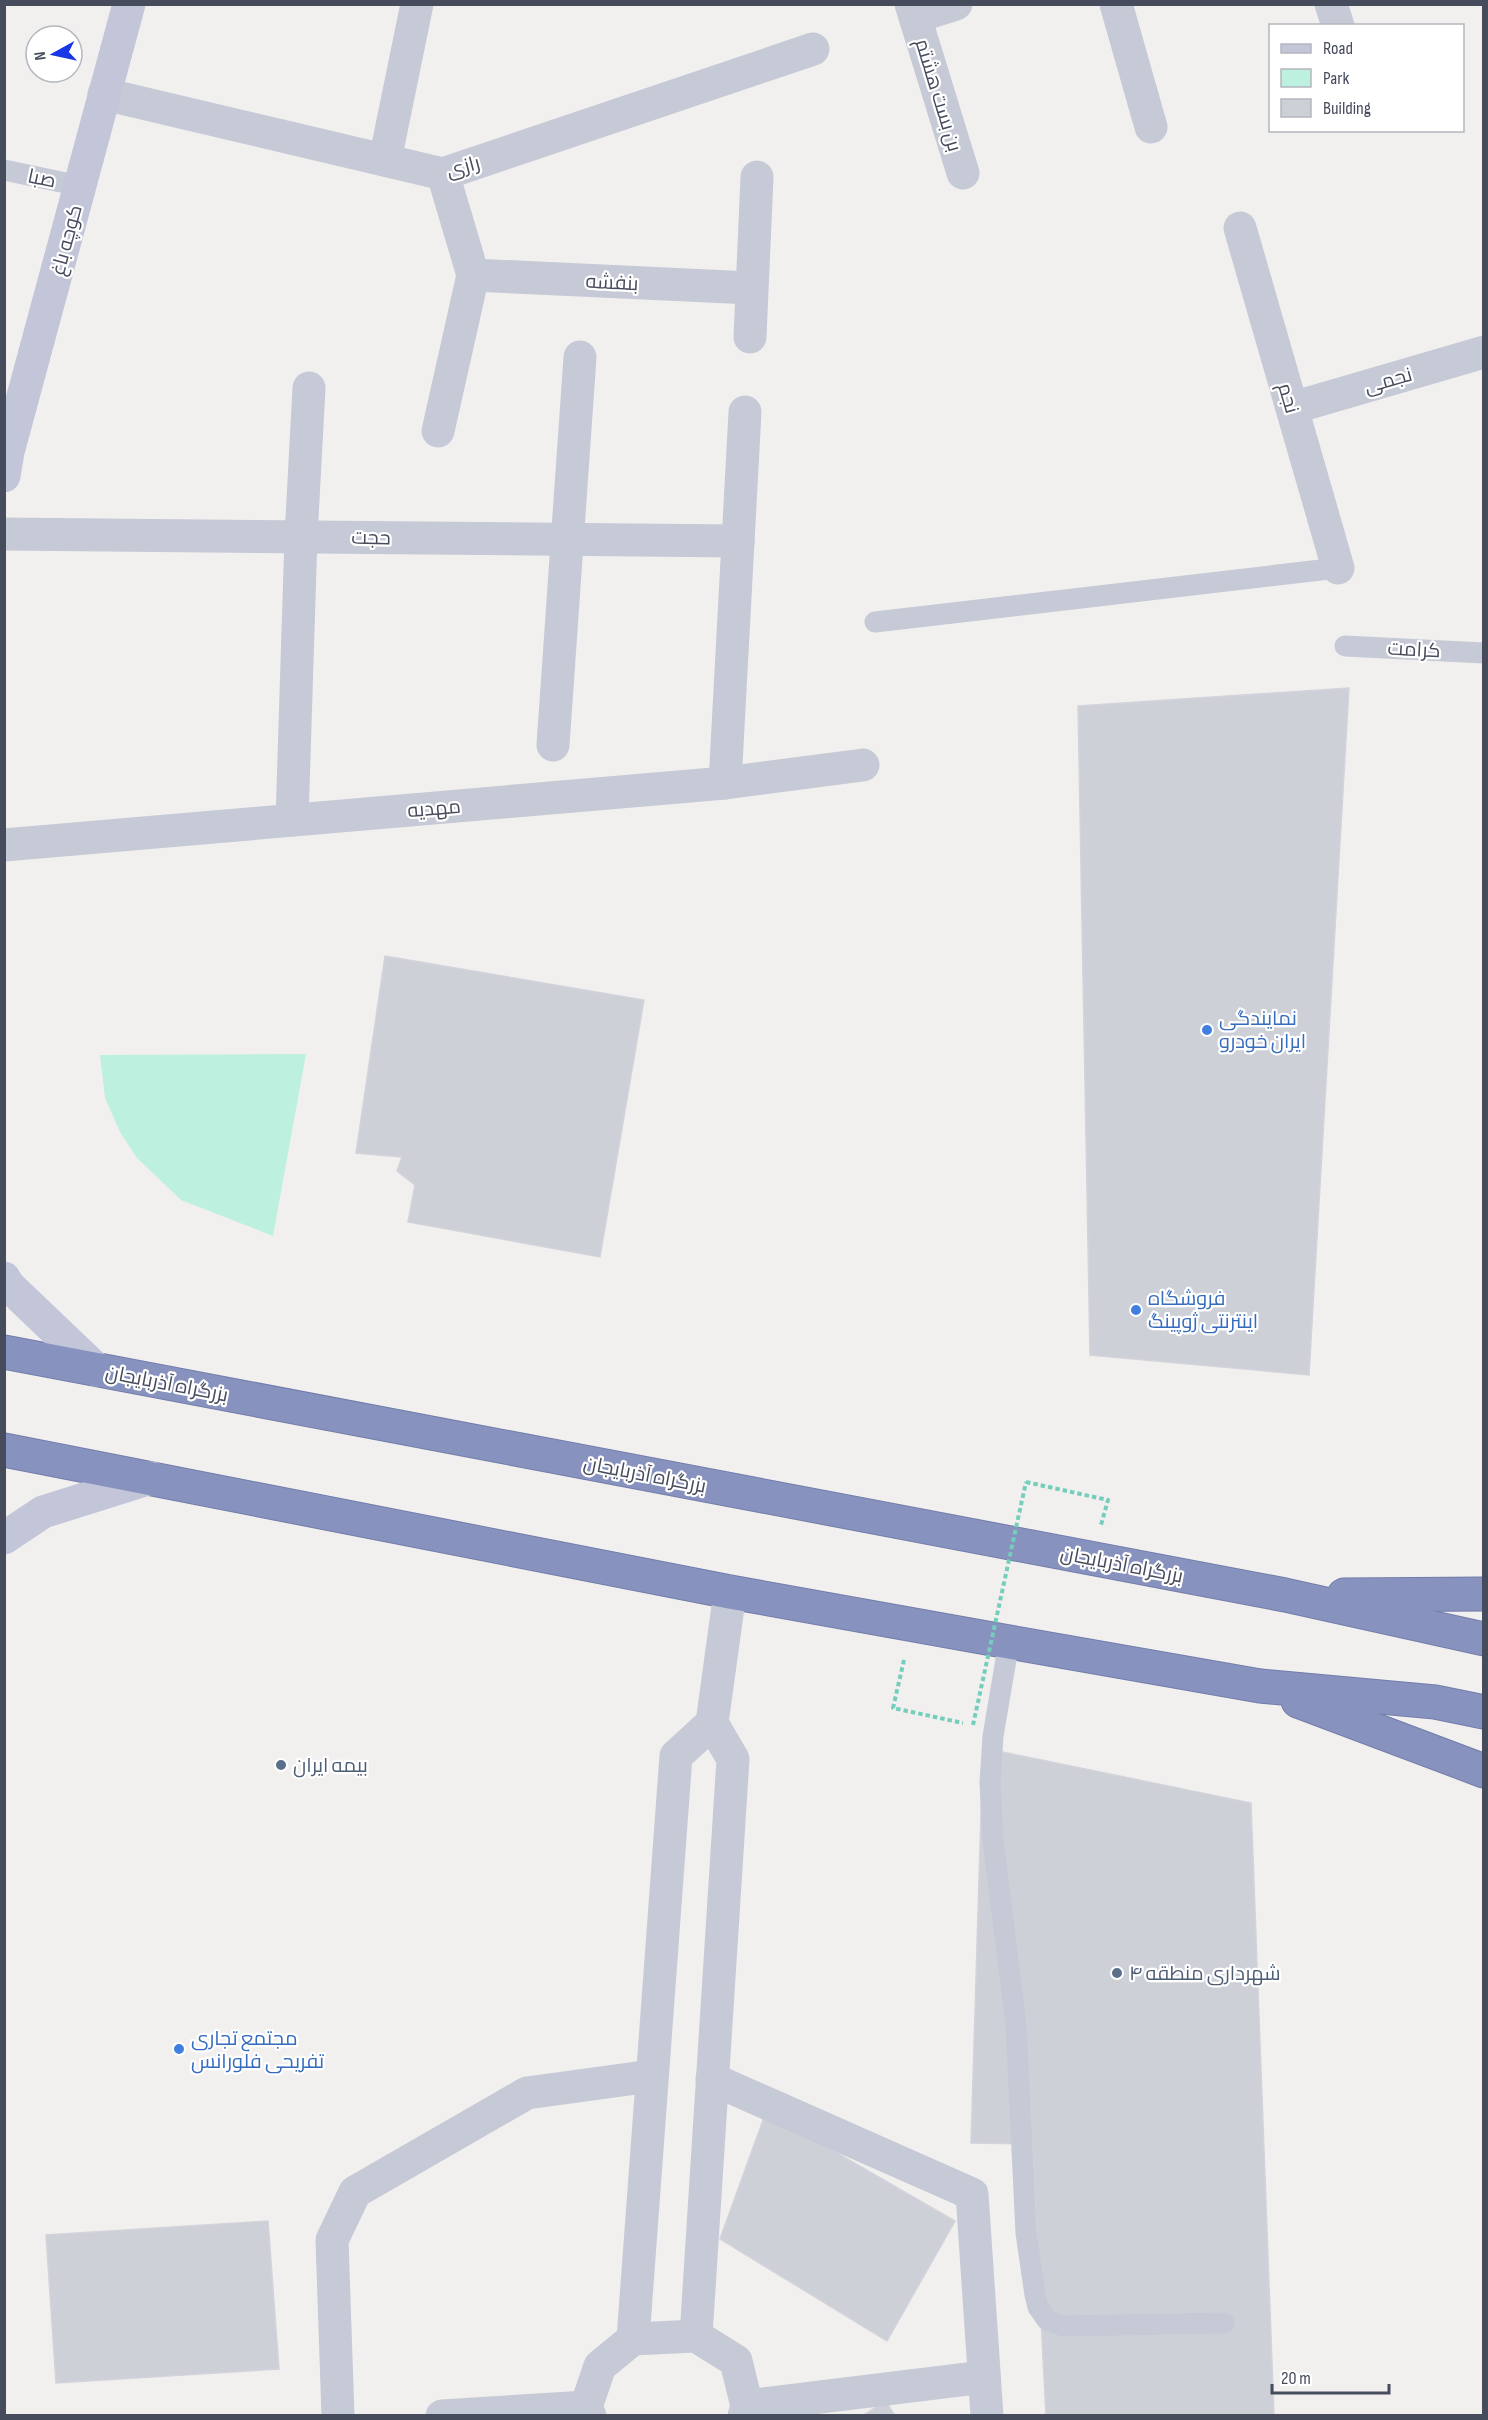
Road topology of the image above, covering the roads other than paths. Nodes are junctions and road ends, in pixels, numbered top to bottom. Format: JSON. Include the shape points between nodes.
{"nodes":[{"id":1,"x":129,"y":4,"type":"edge"},
{"id":2,"x":417,"y":4,"type":"edge"},
{"id":3,"x":956,"y":4,"type":"edge"},
{"id":4,"x":1116,"y":4,"type":"edge"},
{"id":5,"x":1332,"y":4,"type":"edge"},
{"id":6,"x":913,"y":11,"type":"edge"},
{"id":7,"x":1337,"y":24,"type":"edge"},
{"id":8,"x":813,"y":49,"type":"dead end"},
{"id":9,"x":104,"y":94,"type":"junction"},
{"id":10,"x":1151,"y":127,"type":"dead end"},
{"id":11,"x":385,"y":160,"type":"junction"},
{"id":12,"x":4,"y":171,"type":"edge"},
{"id":13,"x":963,"y":173,"type":"dead end"},
{"id":14,"x":443,"y":174,"type":"junction"},
{"id":15,"x":757,"y":177,"type":"dead end"},
{"id":16,"x":80,"y":186,"type":"junction"},
{"id":17,"x":1240,"y":228,"type":"dead end"},
{"id":18,"x":473,"y":275,"type":"junction"},
{"id":19,"x":751,"y":288,"type":"junction"},
{"id":20,"x":750,"y":337,"type":"dead end"},
{"id":21,"x":1484,"y":352,"type":"edge"},
{"id":22,"x":580,"y":357,"type":"dead end"},
{"id":23,"x":309,"y":388,"type":"dead end"},
{"id":24,"x":1292,"y":408,"type":"junction"},
{"id":25,"x":745,"y":412,"type":"dead end"},
{"id":26,"x":438,"y":431,"type":"dead end"},
{"id":27,"x":4,"y":476,"type":"edge"},
{"id":28,"x":4,"y":534,"type":"edge"},
{"id":29,"x":301,"y":537,"type":"junction"},
{"id":30,"x":567,"y":539,"type":"junction"},
{"id":31,"x":738,"y":541,"type":"junction"},
{"id":32,"x":1338,"y":568,"type":"joint"},
{"id":33,"x":875,"y":622,"type":"dead end"},
{"id":34,"x":1345,"y":646,"type":"dead end"},
{"id":35,"x":1484,"y":652,"type":"edge"},
{"id":36,"x":553,"y":746,"type":"dead end"},
{"id":37,"x":863,"y":765,"type":"dead end"},
{"id":38,"x":725,"y":783,"type":"junction"},
{"id":39,"x":292,"y":820,"type":"junction"},
{"id":40,"x":4,"y":845,"type":"edge"},
{"id":41,"x":4,"y":1278,"type":"edge"},
{"id":42,"x":4,"y":1352,"type":"edge"},
{"id":43,"x":97,"y":1370,"type":"junction"},
{"id":44,"x":4,"y":1450,"type":"edge"},
{"id":45,"x":151,"y":1478,"type":"junction"},
{"id":46,"x":4,"y":1538,"type":"edge"},
{"id":47,"x":730,"y":1592,"type":"junction"},
{"id":48,"x":1484,"y":1594,"type":"edge"},
{"id":49,"x":1285,"y":1595,"type":"junction"},
{"id":50,"x":1484,"y":1639,"type":"edge"},
{"id":51,"x":1009,"y":1642,"type":"junction"},
{"id":52,"x":1260,"y":1686,"type":"junction"},
{"id":53,"x":1484,"y":1712,"type":"edge"},
{"id":54,"x":712,"y":1723,"type":"junction"},
{"id":55,"x":1484,"y":1771,"type":"edge"},
{"id":56,"x":651,"y":2076,"type":"junction"},
{"id":57,"x":712,"y":2079,"type":"junction"},
{"id":58,"x":1224,"y":2323,"type":"dead end"},
{"id":59,"x":696,"y":2336,"type":"junction"},
{"id":60,"x":633,"y":2339,"type":"junction"},
{"id":61,"x":984,"y":2377,"type":"junction"},
{"id":62,"x":588,"y":2411,"type":"edge"},
{"id":63,"x":746,"y":2411,"type":"edge"},
{"id":64,"x":338,"y":2415,"type":"edge"},
{"id":65,"x":442,"y":2415,"type":"edge"},
{"id":66,"x":987,"y":2415,"type":"edge"}],
"edges":[{"from":1,"to":9,"type":"main road","name":"کوچه باغ"},
{"from":2,"to":11,"type":"street"},
{"from":3,"to":6,"type":"street"},
{"from":4,"to":10,"type":"street"},
{"from":5,"to":7,"type":"street"},
{"from":6,"to":13,"type":"street","name":"بن بست هشتم"},
{"from":8,"to":14,"type":"street","name":"رازی"},
{"from":9,"to":11,"type":"street","name":"رازی"},
{"from":9,"to":16,"type":"main road","name":"کوچه باغ"},
{"from":11,"to":14,"type":"street","name":"رازی"},
{"from":12,"to":16,"type":"lane","name":"صبا"},
{"from":14,"to":18,"type":"street"},
{"from":15,"to":19,"type":"street"},
{"from":16,"to":27,"type":"main road","name":"کوچه باغ"},
{"from":17,"to":24,"type":"street","name":"نجم"},
{"from":18,"to":19,"type":"street","name":"بنفشه"},
{"from":18,"to":26,"type":"street"},
{"from":19,"to":20,"type":"street"},
{"from":21,"to":24,"type":"street","name":"نجمی"},
{"from":22,"to":30,"type":"street"},
{"from":23,"to":29,"type":"street"},
{"from":24,"to":32,"type":"street","name":"نجم"},
{"from":25,"to":31,"type":"street"},
{"from":28,"to":29,"type":"street","name":"حجت"},
{"from":29,"to":30,"type":"street","name":"حجت"},
{"from":29,"to":39,"type":"street"},
{"from":30,"to":31,"type":"street","name":"حجت"},
{"from":30,"to":36,"type":"street"},
{"from":31,"to":38,"type":"street"},
{"from":32,"to":33,"type":"lane"},
{"from":34,"to":35,"type":"lane","name":"کرامت"},
{"from":37,"to":38,"type":"street","name":"مهدیه"},
{"from":38,"to":39,"type":"street","name":"مهدیه"},
{"from":39,"to":40,"type":"street","name":"مهدیه"},
{"from":41,"to":43,"type":"main road"},
{"from":42,"to":43,"type":"highway","name":"بزرگراه آذربایجان"},
{"from":43,"to":49,"type":"highway","name":"بزرگراه آذربایجان"},
{"from":44,"to":45,"type":"highway"},
{"from":45,"to":46,"type":"main road","via":[[43,1512]]},
{"from":45,"to":47,"type":"highway"},
{"from":47,"to":51,"type":"highway"},
{"from":47,"to":54,"type":"street"},
{"from":48,"to":49,"type":"highway","name":"بزرگراه آذربایجان"},
{"from":49,"to":50,"type":"highway","name":"بزرگراه آذربایجان"},
{"from":51,"to":52,"type":"highway"},
{"from":51,"to":58,"type":"lane","via":[[993,1736],[990,1783],[993,1840],[1016,2025],[1026,2233],[1038,2307],[1047,2320],[1063,2326]]},
{"from":52,"to":53,"type":"highway","via":[[1435,1702]]},
{"from":52,"to":55,"type":"highway"},
{"from":54,"to":56,"type":"street","via":[[676,1756]]},
{"from":54,"to":57,"type":"street","via":[[733,1759]]},
{"from":56,"to":60,"type":"street"},
{"from":56,"to":64,"type":"street","via":[[527,2093],[355,2192],[332,2240]]},
{"from":57,"to":59,"type":"street"},
{"from":57,"to":61,"type":"street","via":[[972,2194]]},
{"from":59,"to":60,"type":"street"},
{"from":59,"to":63,"type":"street","via":[[736,2361]]},
{"from":60,"to":62,"type":"street","via":[[600,2366]]},
{"from":61,"to":63,"type":"street"},
{"from":61,"to":66,"type":"street"},
{"from":62,"to":65,"type":"street"}]}
